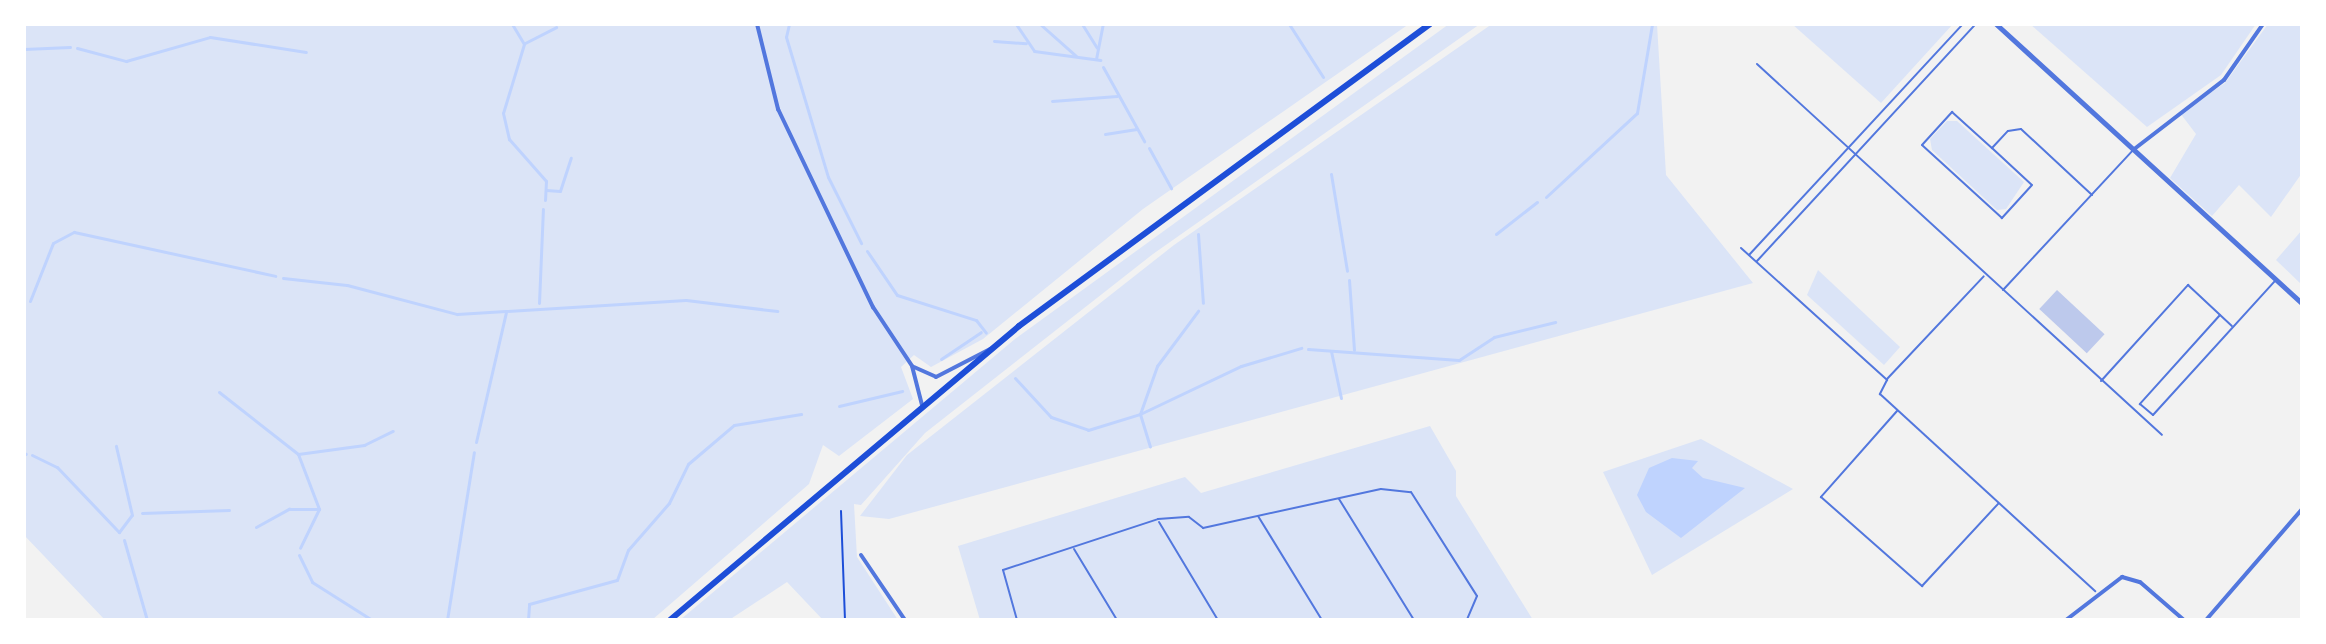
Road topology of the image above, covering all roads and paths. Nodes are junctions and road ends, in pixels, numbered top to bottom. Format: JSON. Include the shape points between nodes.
{"nodes":[{"id":1,"x":757,"y":24,"type":"edge"},
{"id":2,"x":1430,"y":24,"type":"edge"},
{"id":3,"x":1963,"y":24,"type":"edge"},
{"id":4,"x":1976,"y":24,"type":"edge"},
{"id":5,"x":1996,"y":24,"type":"edge"},
{"id":6,"x":2263,"y":24,"type":"edge"},
{"id":7,"x":1757,"y":64,"type":"dead end"},
{"id":8,"x":1848,"y":148,"type":"junction"},
{"id":9,"x":1992,"y":148,"type":"junction"},
{"id":10,"x":2133,"y":150,"type":"junction"},
{"id":11,"x":1854,"y":156,"type":"junction"},
{"id":12,"x":1833,"y":164,"type":"junction"},
{"id":13,"x":1840,"y":171,"type":"junction"},
{"id":14,"x":2092,"y":195,"type":"junction"},
{"id":15,"x":1741,"y":248,"type":"dead end"},
{"id":16,"x":1749,"y":255,"type":"junction"},
{"id":17,"x":1756,"y":262,"type":"junction"},
{"id":18,"x":1985,"y":275,"type":"junction"},
{"id":19,"x":2276,"y":280,"type":"junction"},
{"id":20,"x":2003,"y":291,"type":"junction"},
{"id":21,"x":2302,"y":303,"type":"edge"},
{"id":22,"x":2220,"y":315,"type":"junction"},
{"id":23,"x":2233,"y":327,"type":"junction"},
{"id":24,"x":993,"y":347,"type":"junction"},
{"id":25,"x":912,"y":366,"type":"junction"},
{"id":26,"x":1887,"y":380,"type":"junction"},
{"id":27,"x":2101,"y":381,"type":"junction"},
{"id":28,"x":922,"y":405,"type":"junction"},
{"id":29,"x":1898,"y":411,"type":"junction"},
{"id":30,"x":2162,"y":435,"type":"dead end"},
{"id":31,"x":1339,"y":499,"type":"junction"},
{"id":32,"x":1999,"y":503,"type":"junction"},
{"id":33,"x":2302,"y":509,"type":"edge"},
{"id":34,"x":841,"y":511,"type":"dead end"},
{"id":35,"x":1258,"y":516,"type":"junction"},
{"id":36,"x":1158,"y":519,"type":"junction"},
{"id":37,"x":1073,"y":548,"type":"junction"},
{"id":38,"x":861,"y":555,"type":"dead end"},
{"id":39,"x":2095,"y":591,"type":"junction"},
{"id":40,"x":670,"y":620,"type":"edge"},
{"id":41,"x":845,"y":620,"type":"edge"},
{"id":42,"x":905,"y":620,"type":"edge"},
{"id":43,"x":1017,"y":620,"type":"edge"},
{"id":44,"x":1117,"y":620,"type":"edge"},
{"id":45,"x":1218,"y":620,"type":"edge"},
{"id":46,"x":1322,"y":620,"type":"edge"},
{"id":47,"x":1414,"y":620,"type":"edge"},
{"id":48,"x":1467,"y":620,"type":"edge"},
{"id":49,"x":2066,"y":620,"type":"edge"},
{"id":50,"x":2184,"y":620,"type":"edge"},
{"id":51,"x":2206,"y":620,"type":"edge"}],
"edges":[{"from":1,"to":25,"type":"street","via":[[778,109],[801,162],[873,307]]},
{"from":2,"to":24,"type":"main road","via":[[1167,212]]},
{"from":3,"to":8,"type":"lane"},
{"from":4,"to":11,"type":"lane"},
{"from":5,"to":10,"type":"street"},
{"from":6,"to":10,"type":"street","via":[[2224,80]]},
{"from":7,"to":8,"type":"lane"},
{"from":8,"to":11,"type":"lane"},
{"from":8,"to":12,"type":"lane"},
{"from":9,"to":9,"type":"lane","via":[[1952,112],[1922,145],[2002,218],[2032,185]]},
{"from":9,"to":14,"type":"lane","via":[[2008,131],[2021,129]]},
{"from":10,"to":14,"type":"lane"},
{"from":10,"to":19,"type":"street"},
{"from":11,"to":13,"type":"lane"},
{"from":11,"to":18,"type":"lane"},
{"from":12,"to":13,"type":"lane"},
{"from":12,"to":16,"type":"lane"},
{"from":13,"to":17,"type":"lane"},
{"from":14,"to":20,"type":"lane"},
{"from":15,"to":16,"type":"lane"},
{"from":16,"to":17,"type":"lane"},
{"from":17,"to":26,"type":"lane"},
{"from":18,"to":20,"type":"lane"},
{"from":18,"to":26,"type":"lane"},
{"from":19,"to":21,"type":"street"},
{"from":19,"to":23,"type":"lane"},
{"from":20,"to":27,"type":"lane"},
{"from":22,"to":23,"type":"lane"},
{"from":22,"to":23,"type":"lane","via":[[2140,404],[2153,415]]},
{"from":22,"to":27,"type":"lane","via":[[2188,285]]},
{"from":24,"to":25,"type":"street","via":[[936,377]]},
{"from":24,"to":28,"type":"main road"},
{"from":25,"to":28,"type":"street"},
{"from":26,"to":29,"type":"lane","via":[[1880,394]]},
{"from":27,"to":30,"type":"lane"},
{"from":28,"to":40,"type":"main road"},
{"from":29,"to":32,"type":"lane"},
{"from":29,"to":32,"type":"lane","via":[[1821,497],[1922,586]]},
{"from":31,"to":35,"type":"lane"},
{"from":31,"to":47,"type":"lane"},
{"from":31,"to":48,"type":"lane","via":[[1381,489],[1411,492],[1477,596]]},
{"from":32,"to":39,"type":"lane"},
{"from":33,"to":51,"type":"street"},
{"from":34,"to":41,"type":"path"},
{"from":35,"to":36,"type":"lane","via":[[1203,528],[1189,517]]},
{"from":35,"to":46,"type":"lane"},
{"from":36,"to":37,"type":"lane"},
{"from":36,"to":45,"type":"lane"},
{"from":37,"to":43,"type":"lane","via":[[1003,570]]},
{"from":37,"to":44,"type":"lane"},
{"from":38,"to":42,"type":"street"},
{"from":39,"to":49,"type":"street"},
{"from":39,"to":50,"type":"street","via":[[2131,577]]}]}
